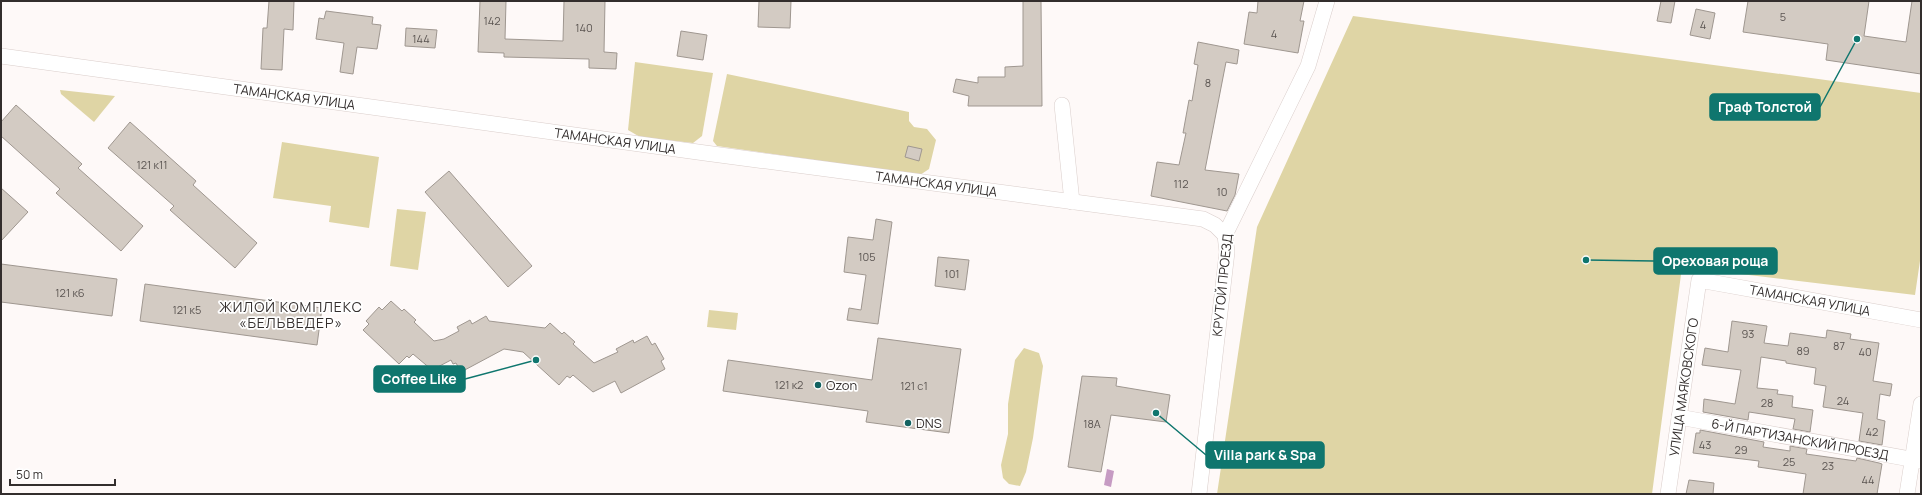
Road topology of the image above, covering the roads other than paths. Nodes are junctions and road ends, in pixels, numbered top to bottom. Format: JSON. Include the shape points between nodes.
{"nodes":[{"id":1,"x":1327,"y":1,"type":"edge"},
{"id":2,"x":1,"y":56,"type":"edge"},
{"id":3,"x":1062,"y":105,"type":"dead end"},
{"id":4,"x":1072,"y":202,"type":"junction"},
{"id":5,"x":1225,"y":235,"type":"junction"},
{"id":6,"x":1699,"y":280,"type":"joint"},
{"id":7,"x":1921,"y":320,"type":"edge"},
{"id":8,"x":1921,"y":404,"type":"edge"},
{"id":9,"x":1679,"y":417,"type":"junction"},
{"id":10,"x":1916,"y":460,"type":"edge"},
{"id":11,"x":1199,"y":494,"type":"edge"},
{"id":12,"x":1668,"y":494,"type":"edge"},
{"id":13,"x":1907,"y":494,"type":"edge"}],
"edges":[{"from":1,"to":5,"type":"street","name":"КРУТОЙ ПРОЕЗД","via":[[1308,66]]},
{"from":2,"to":4,"type":"street","name":"ТАМАНСКАЯ УЛИЦА"},
{"from":3,"to":4,"type":"street"},
{"from":4,"to":5,"type":"street","name":"ТАМАНСКАЯ УЛИЦА","via":[[1203,219],[1215,225]]},
{"from":5,"to":11,"type":"street","name":"КРУТОЙ ПРОЕЗД","via":[[1227,252]]},
{"from":6,"to":7,"type":"street","name":"ТАМАНСКАЯ УЛИЦА"},
{"from":6,"to":9,"type":"street","name":"УЛИЦА МАЯКОВСКОГО"},
{"from":8,"to":10,"type":"street"},
{"from":9,"to":10,"type":"street","name":"6-Й ПАРТИЗАНСКИЙ ПРОЕЗД"},
{"from":9,"to":12,"type":"street","name":"УЛИЦА МАЯКОВСКОГО"},
{"from":10,"to":13,"type":"street"}]}
